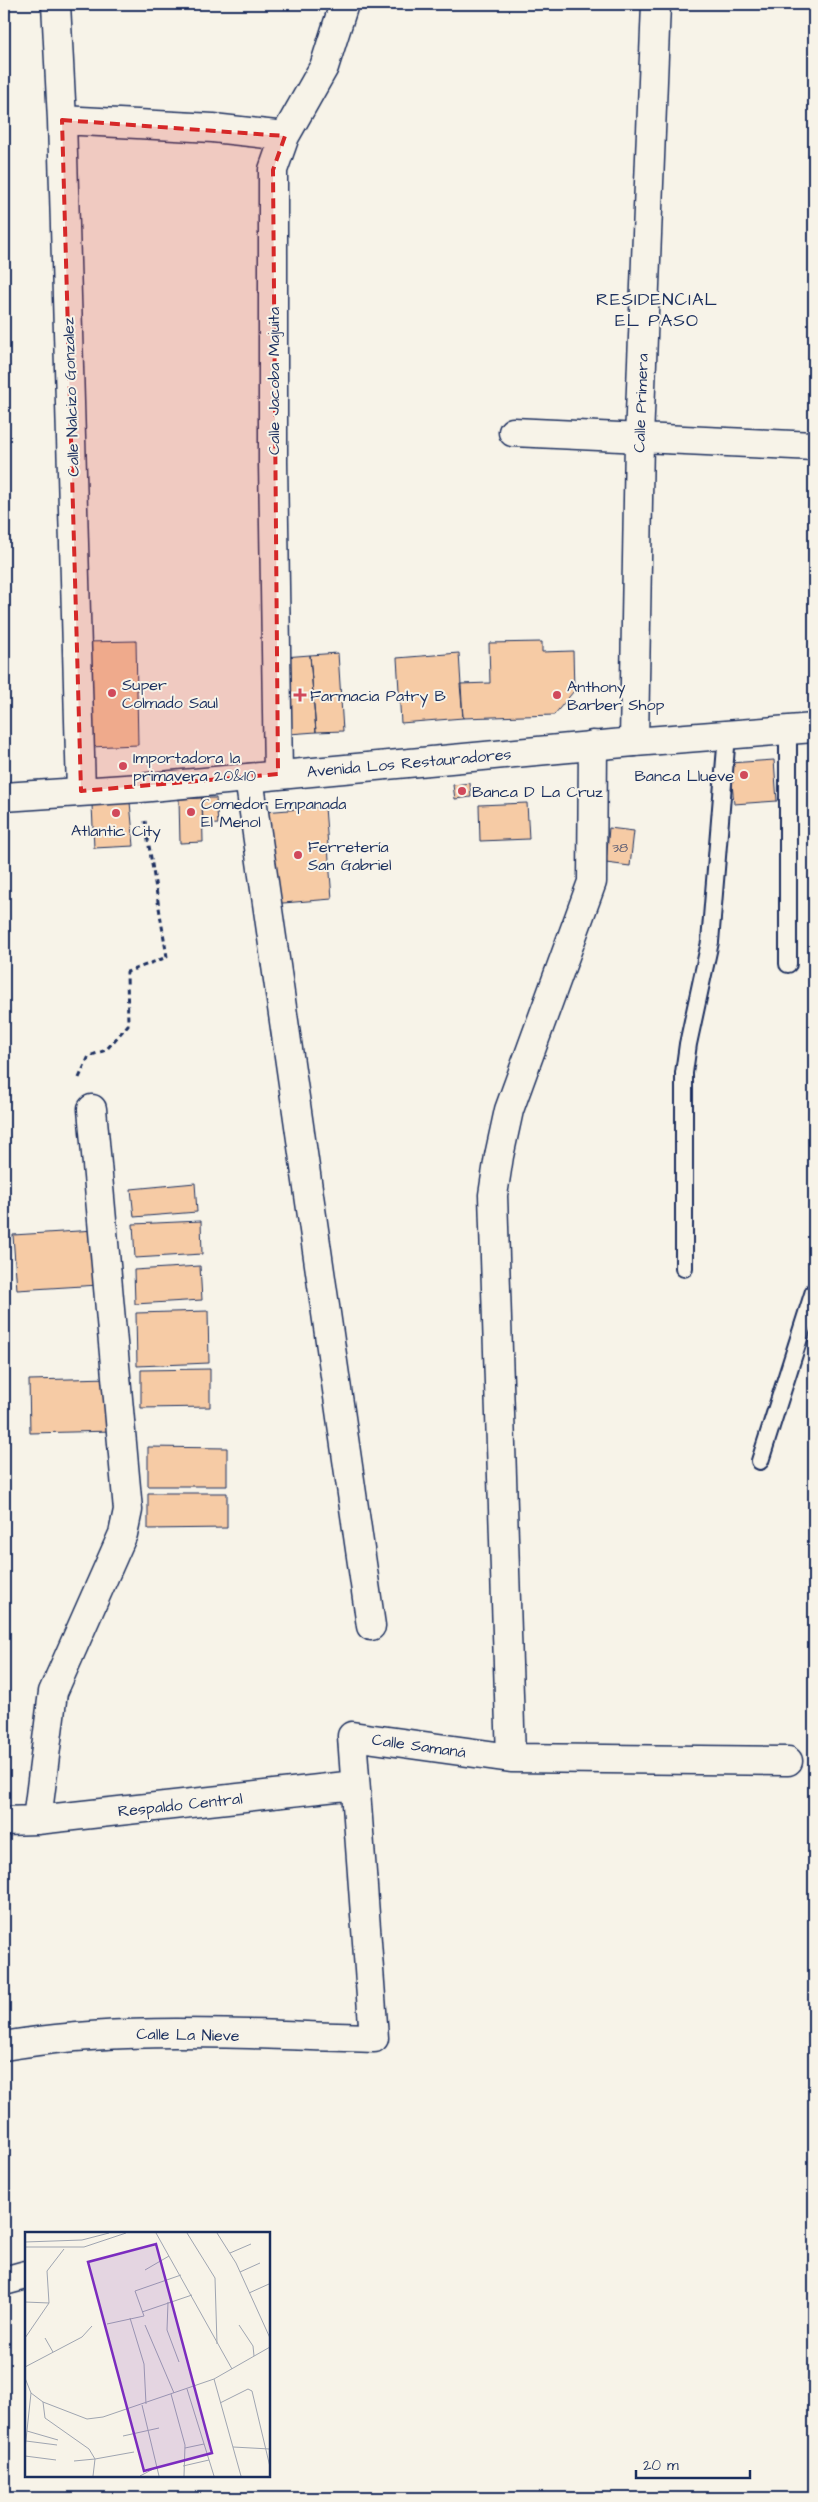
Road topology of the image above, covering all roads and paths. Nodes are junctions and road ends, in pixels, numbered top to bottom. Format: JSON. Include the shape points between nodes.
{"nodes":[{"id":1,"x":56,"y":4,"type":"edge"},
{"id":2,"x":344,"y":4,"type":"edge"},
{"id":3,"x":656,"y":4,"type":"edge"},
{"id":4,"x":62,"y":120,"type":"junction"},
{"id":5,"x":285,"y":136,"type":"junction"},
{"id":6,"x":513,"y":432,"type":"dead end"},
{"id":7,"x":639,"y":439,"type":"junction"},
{"id":8,"x":814,"y":446,"type":"edge"},
{"id":9,"x":801,"y":729,"type":"edge"},
{"id":10,"x":727,"y":735,"type":"junction"},
{"id":11,"x":634,"y":742,"type":"junction"},
{"id":12,"x":594,"y":746,"type":"junction"},
{"id":13,"x":278,"y":774,"type":"junction"},
{"id":14,"x":249,"y":778,"type":"junction"},
{"id":15,"x":140,"y":788,"type":"junction"},
{"id":16,"x":81,"y":791,"type":"junction"},
{"id":17,"x":4,"y":797,"type":"edge"},
{"id":18,"x":788,"y":964,"type":"dead end"},
{"id":19,"x":92,"y":1109,"type":"joint"},
{"id":20,"x":684,"y":1268,"type":"dead end"},
{"id":21,"x":814,"y":1291,"type":"edge"},
{"id":22,"x":760,"y":1461,"type":"dead end"},
{"id":23,"x":371,"y":1626,"type":"dead end"},
{"id":24,"x":511,"y":1758,"type":"junction"},
{"id":25,"x":788,"y":1761,"type":"dead end"},
{"id":26,"x":355,"y":1786,"type":"junction"},
{"id":27,"x":37,"y":1820,"type":"junction"},
{"id":28,"x":4,"y":1821,"type":"edge"},
{"id":29,"x":374,"y":2038,"type":"joint"},
{"id":30,"x":4,"y":2046,"type":"edge"},
{"id":31,"x":25,"y":2275,"type":"edge"},
{"id":32,"x":4,"y":2281,"type":"edge"}],
"edges":[{"from":1,"to":4,"type":"street","name":"Calle Nalcizo Gonzalez"},
{"from":2,"to":5,"type":"street","name":"Calle Jacoba Majuita","via":[[324,67]]},
{"from":3,"to":7,"type":"street","name":"Calle Primera"},
{"from":4,"to":5,"type":"street","via":[[213,128]]},
{"from":4,"to":16,"type":"street","name":"Calle Nalcizo Gonzalez"},
{"from":5,"to":13,"type":"street","name":"Calle Jacoba Majuita","via":[[273,170]]},
{"from":6,"to":7,"type":"street"},
{"from":7,"to":8,"type":"street"},
{"from":7,"to":11,"type":"street","name":"Calle Primera"},
{"from":9,"to":10,"type":"street","name":"Avenida Los Restauradores"},
{"from":9,"to":18,"type":"lane"},
{"from":10,"to":11,"type":"street","name":"Avenida Los Restauradores"},
{"from":10,"to":20,"type":"lane","via":[[710,942],[684,1073]]},
{"from":11,"to":12,"type":"street","name":"Avenida Los Restauradores"},
{"from":12,"to":13,"type":"street","name":"Avenida Los Restauradores"},
{"from":12,"to":24,"type":"street","via":[[592,882],[510,1110],[493,1195]]},
{"from":13,"to":14,"type":"street","name":"Avenida Los Restauradores"},
{"from":14,"to":15,"type":"street","name":"Avenida Los Restauradores"},
{"from":14,"to":23,"type":"street"},
{"from":15,"to":16,"type":"street","name":"Avenida Los Restauradores"},
{"from":15,"to":19,"type":"path","via":[[167,957],[127,972],[128,1024],[106,1050],[89,1056],[79,1077]]},
{"from":16,"to":17,"type":"street","name":"Avenida Los Restauradores"},
{"from":19,"to":27,"type":"street","via":[[128,1510],[123,1534],[53,1692]]},
{"from":21,"to":22,"type":"lane"},
{"from":24,"to":25,"type":"street","name":"Calle Samaná"},
{"from":24,"to":26,"type":"street","name":"Calle Samaná","via":[[352,1736]]},
{"from":26,"to":27,"type":"street","name":"Respaldo Central"},
{"from":26,"to":29,"type":"street","name":"Calle Samaná"},
{"from":27,"to":28,"type":"street","name":"Respaldo Central"},
{"from":29,"to":30,"type":"street","name":"Calle La Nieve","via":[[138,2033],[85,2035]]},
{"from":31,"to":32,"type":"street"}]}
